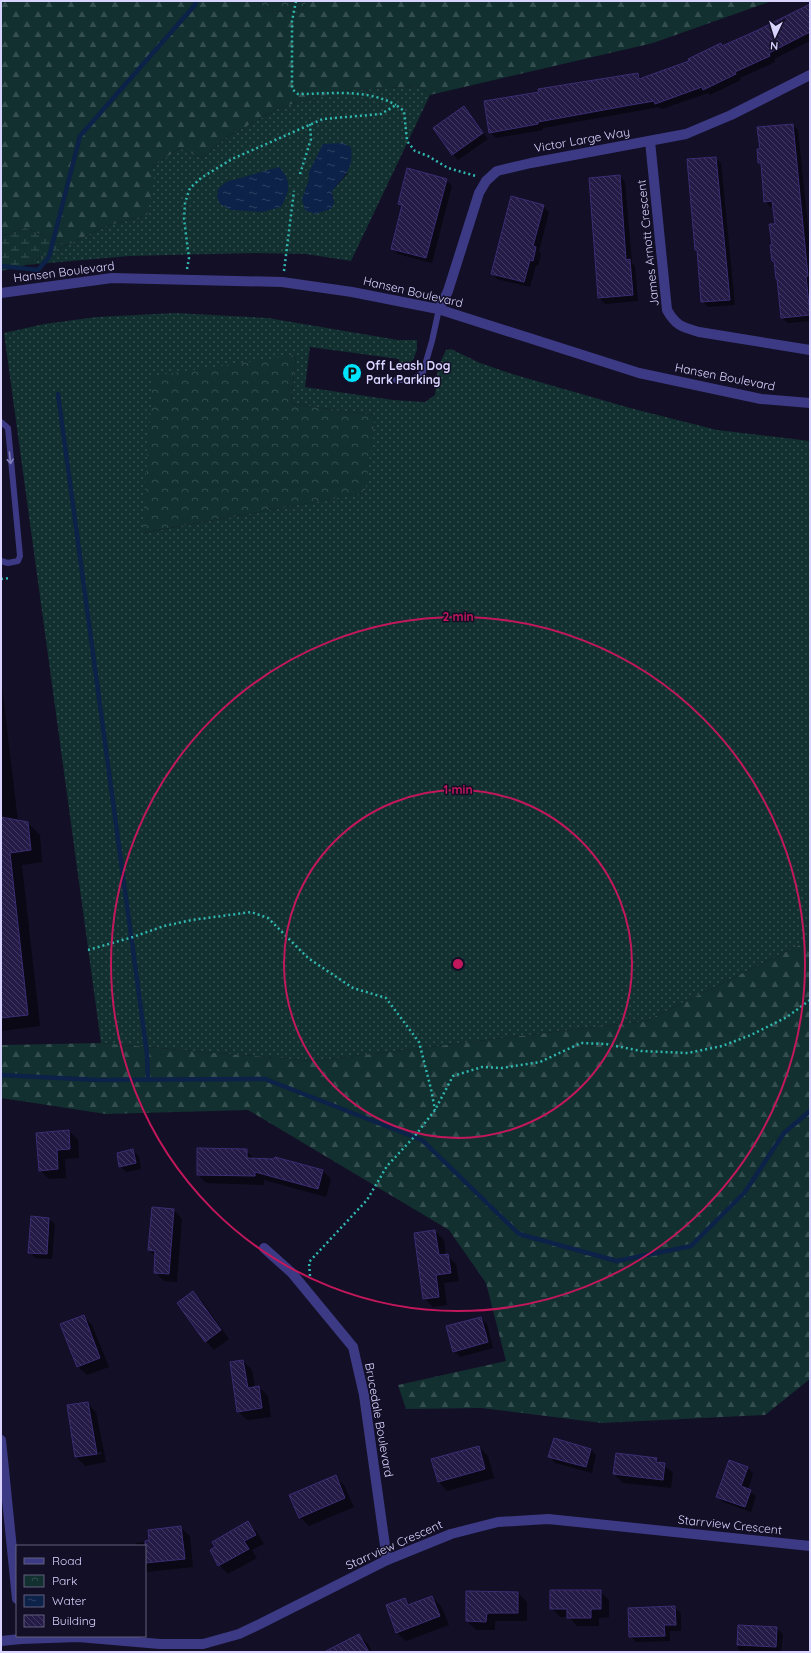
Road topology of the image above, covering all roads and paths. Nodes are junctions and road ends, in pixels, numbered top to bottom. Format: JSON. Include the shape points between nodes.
{"nodes":[{"id":1,"x":296,"y":1,"type":"edge"},
{"id":2,"x":810,"y":75,"type":"edge"},
{"id":3,"x":396,"y":105,"type":"junction"},
{"id":4,"x":310,"y":124,"type":"junction"},
{"id":5,"x":650,"y":141,"type":"junction"},
{"id":6,"x":300,"y":174,"type":"dead end"},
{"id":7,"x":486,"y":181,"type":"junction"},
{"id":8,"x":294,"y":191,"type":"dead end"},
{"id":9,"x":185,"y":280,"type":"junction"},
{"id":10,"x":282,"y":282,"type":"junction"},
{"id":11,"x":1,"y":293,"type":"edge"},
{"id":12,"x":439,"y":309,"type":"junction"},
{"id":13,"x":810,"y":350,"type":"edge"},
{"id":14,"x":396,"y":380,"type":"dead end"},
{"id":15,"x":810,"y":403,"type":"edge"},
{"id":16,"x":1,"y":422,"type":"edge"},
{"id":17,"x":1,"y":562,"type":"edge"},
{"id":18,"x":10,"y":578,"type":"dead end"},
{"id":19,"x":1,"y":579,"type":"edge"},
{"id":20,"x":88,"y":950,"type":"dead end"},
{"id":21,"x":810,"y":1000,"type":"edge"},
{"id":22,"x":435,"y":1110,"type":"junction"},
{"id":23,"x":264,"y":1248,"type":"dead end"},
{"id":24,"x":309,"y":1262,"type":"dead end"},
{"id":25,"x":1,"y":1440,"type":"edge"},
{"id":26,"x":810,"y":1546,"type":"edge"},
{"id":27,"x":388,"y":1560,"type":"junction"},
{"id":28,"x":16,"y":1589,"type":"edge"},
{"id":29,"x":21,"y":1637,"type":"edge"},
{"id":30,"x":1,"y":1641,"type":"edge"}],
"edges":[{"from":1,"to":3,"type":"path","via":[[292,21],[292,89],[298,94],[364,94],[384,98]]},
{"from":2,"to":5,"type":"street","name":"Victor Large Way","via":[[731,115],[686,134]]},
{"from":3,"to":4,"type":"path","via":[[381,114],[323,118]]},
{"from":3,"to":7,"type":"path","via":[[404,111],[407,141],[415,151],[448,168]]},
{"from":4,"to":6,"type":"path","via":[[311,139]]},
{"from":4,"to":9,"type":"path","via":[[232,159],[190,188],[185,203],[184,219],[189,258]]},
{"from":5,"to":7,"type":"street","name":"Victor Large Way","via":[[497,171]]},
{"from":5,"to":13,"type":"street","name":"James Arnott Crescent","via":[[668,310],[674,321],[699,332]]},
{"from":7,"to":12,"type":"street","name":"Victor Large Way","via":[[479,193],[448,292]]},
{"from":8,"to":10,"type":"path"},
{"from":9,"to":10,"type":"street","name":"Hansen Boulevard"},
{"from":9,"to":11,"type":"street","name":"Hansen Boulevard","via":[[112,278]]},
{"from":10,"to":12,"type":"street","name":"Hansen Boulevard","via":[[352,292]]},
{"from":12,"to":14,"type":"lane","via":[[423,372],[413,380]]},
{"from":12,"to":15,"type":"street","name":"Hansen Boulevard","via":[[639,373],[760,399]]},
{"from":16,"to":17,"type":"lane","one_way":true,"via":[[8,428],[20,556],[18,561]]},
{"from":18,"to":19,"type":"path"},
{"from":20,"to":22,"type":"path","via":[[192,920],[251,912],[268,918],[308,958],[353,988],[386,998],[419,1042]]},
{"from":21,"to":22,"type":"path","via":[[787,1017],[751,1035],[722,1046],[688,1053],[581,1043],[540,1062],[502,1068],[482,1067],[453,1076]]},
{"from":22,"to":24,"type":"path","via":[[386,1166],[367,1200]]},
{"from":23,"to":27,"type":"street","name":"Brucedale Boulevard","via":[[292,1273],[352,1347],[364,1395]]},
{"from":25,"to":28,"type":"street"},
{"from":26,"to":27,"type":"street","name":"Starrview Crescent","via":[[534,1519],[498,1522],[451,1534]]},
{"from":27,"to":29,"type":"street","name":"Starrview Crescent","via":[[239,1634],[210,1643],[160,1644],[78,1637]]},
{"from":29,"to":30,"type":"street","name":"Starrview Crescent"}]}
